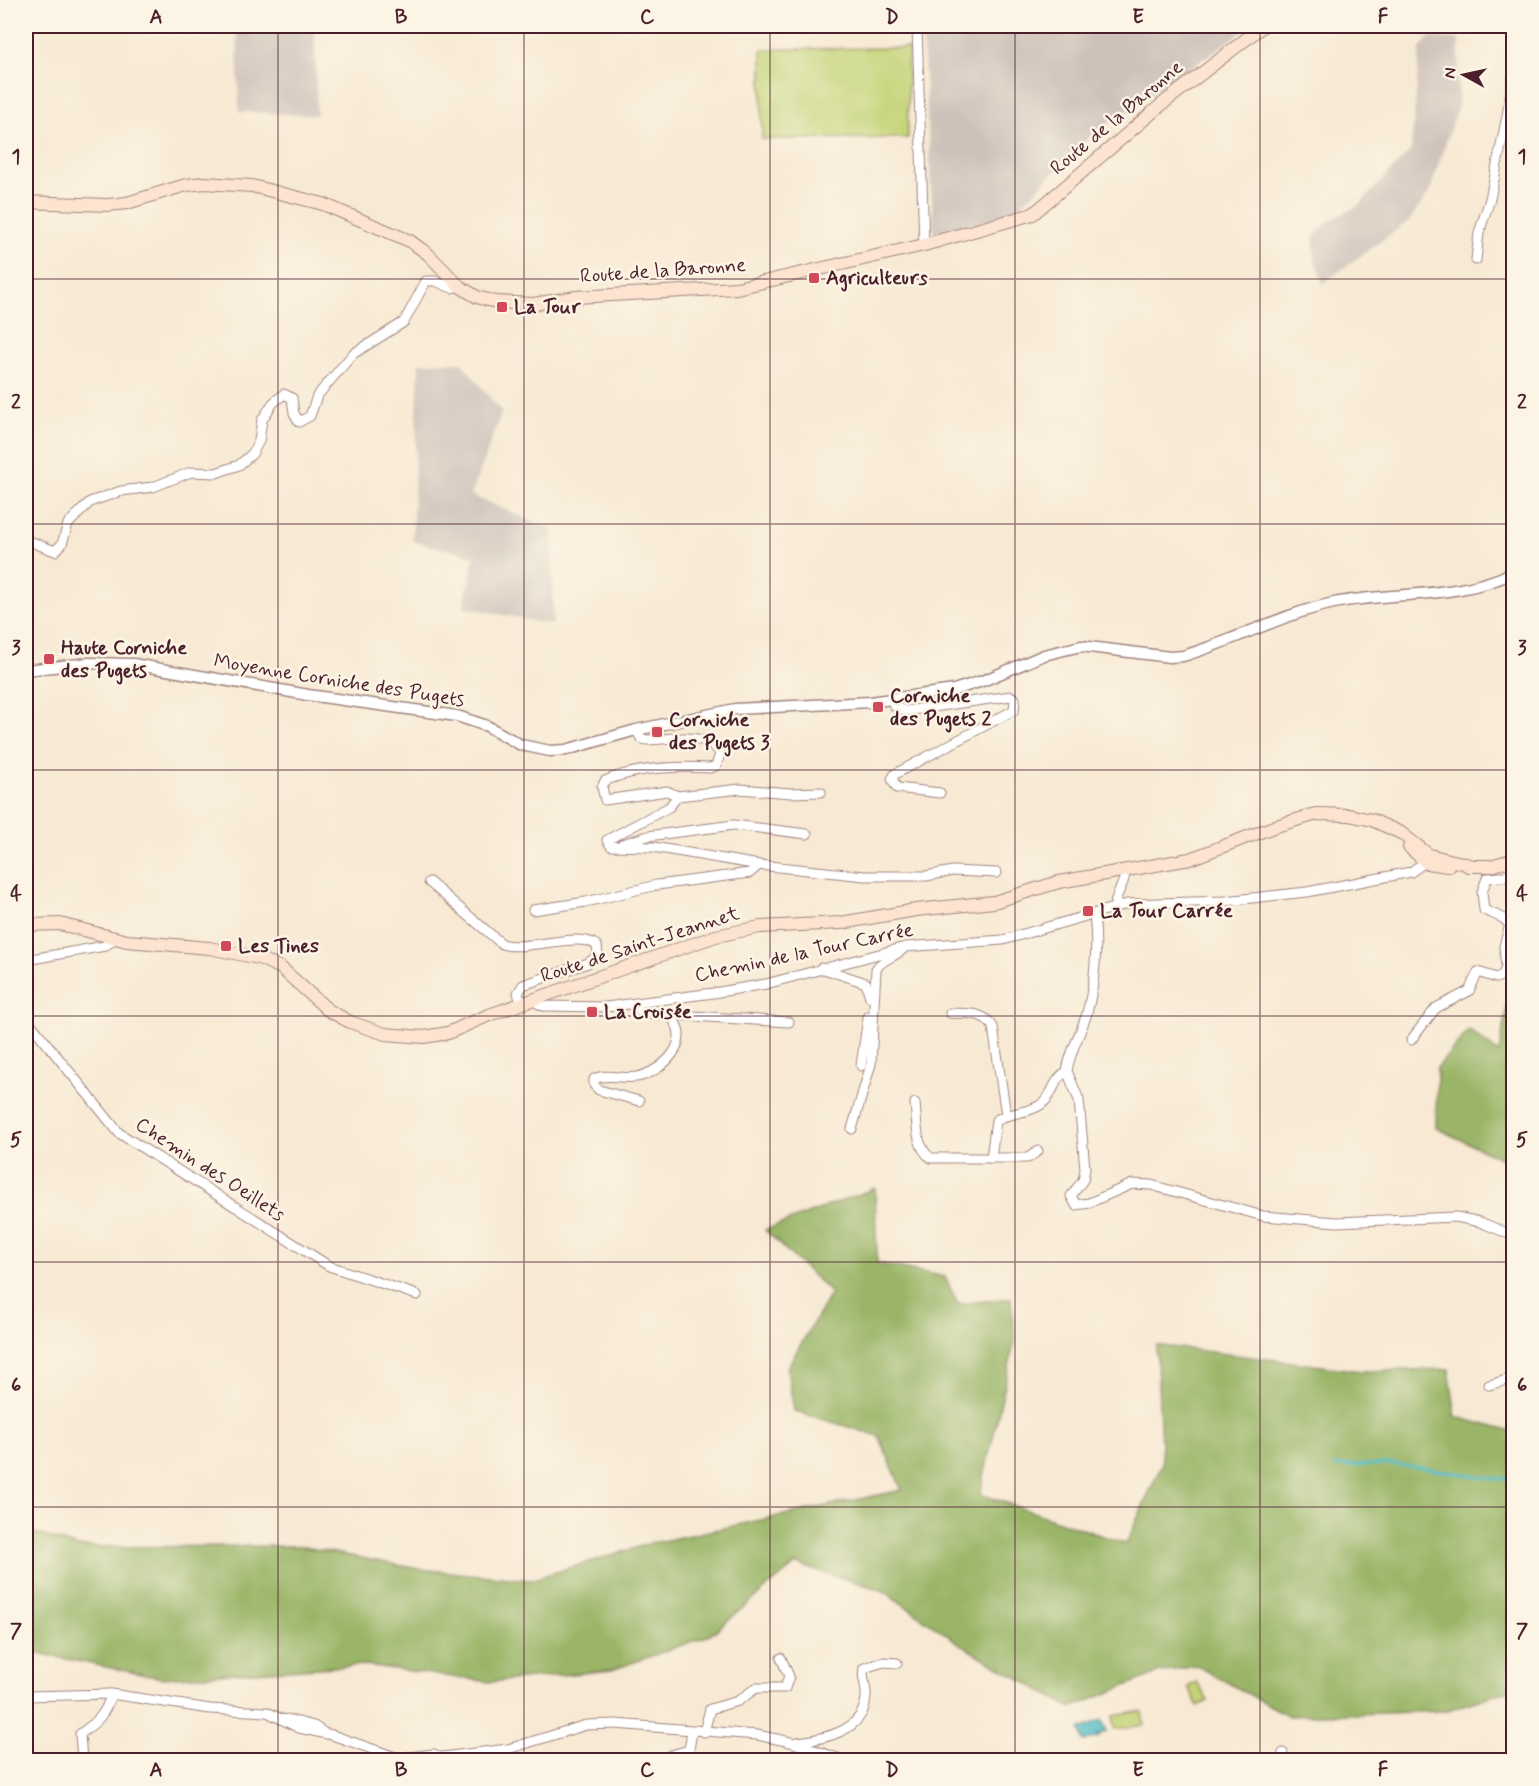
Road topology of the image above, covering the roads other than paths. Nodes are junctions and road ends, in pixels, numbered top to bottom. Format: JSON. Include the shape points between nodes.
{"nodes":[{"id":1,"x":917,"y":26,"type":"edge"},
{"id":2,"x":1263,"y":26,"type":"edge"},
{"id":3,"x":1413,"y":26,"type":"edge"},
{"id":4,"x":1426,"y":26,"type":"edge"},
{"id":5,"x":1445,"y":26,"type":"edge"},
{"id":6,"x":1462,"y":26,"type":"edge"},
{"id":7,"x":1514,"y":70,"type":"edge"},
{"id":8,"x":26,"y":202,"type":"edge"},
{"id":9,"x":924,"y":245,"type":"junction"},
{"id":10,"x":1476,"y":260,"type":"dead end"},
{"id":11,"x":459,"y":286,"type":"junction"},
{"id":12,"x":26,"y":540,"type":"edge"},
{"id":13,"x":1514,"y":572,"type":"edge"},
{"id":14,"x":26,"y":670,"type":"edge"},
{"id":15,"x":892,"y":699,"type":"junction"},
{"id":16,"x":636,"y":730,"type":"junction"},
{"id":17,"x":821,"y":792,"type":"dead end"},
{"id":18,"x":940,"y":793,"type":"dead end"},
{"id":19,"x":678,"y":796,"type":"junction"},
{"id":20,"x":807,"y":834,"type":"dead end"},
{"id":21,"x":618,"y":846,"type":"junction"},
{"id":22,"x":1422,"y":856,"type":"junction"},
{"id":23,"x":1514,"y":859,"type":"edge"},
{"id":24,"x":759,"y":865,"type":"junction"},
{"id":25,"x":1125,"y":871,"type":"junction"},
{"id":26,"x":997,"y":873,"type":"dead end"},
{"id":27,"x":1514,"y":876,"type":"edge"},
{"id":28,"x":429,"y":882,"type":"dead end"},
{"id":29,"x":1115,"y":908,"type":"junction"},
{"id":30,"x":533,"y":910,"type":"dead end"},
{"id":31,"x":1095,"y":915,"type":"junction"},
{"id":32,"x":26,"y":925,"type":"edge"},
{"id":33,"x":116,"y":938,"type":"junction"},
{"id":34,"x":905,"y":947,"type":"junction"},
{"id":35,"x":26,"y":960,"type":"edge"},
{"id":36,"x":821,"y":968,"type":"junction"},
{"id":37,"x":526,"y":1002,"type":"junction"},
{"id":38,"x":631,"y":1005,"type":"junction"},
{"id":39,"x":950,"y":1013,"type":"dead end"},
{"id":40,"x":670,"y":1016,"type":"junction"},
{"id":41,"x":26,"y":1018,"type":"edge"},
{"id":42,"x":789,"y":1022,"type":"dead end"},
{"id":43,"x":1411,"y":1040,"type":"dead end"},
{"id":44,"x":861,"y":1066,"type":"dead end"},
{"id":45,"x":1067,"y":1071,"type":"junction"},
{"id":46,"x":639,"y":1101,"type":"dead end"},
{"id":47,"x":915,"y":1103,"type":"dead end"},
{"id":48,"x":1006,"y":1115,"type":"junction"},
{"id":49,"x":852,"y":1130,"type":"dead end"},
{"id":50,"x":1038,"y":1151,"type":"dead end"},
{"id":51,"x":991,"y":1158,"type":"junction"},
{"id":52,"x":1514,"y":1236,"type":"edge"},
{"id":53,"x":417,"y":1295,"type":"dead end"},
{"id":54,"x":1514,"y":1378,"type":"edge"},
{"id":55,"x":1490,"y":1385,"type":"dead end"},
{"id":56,"x":781,"y":1658,"type":"dead end"},
{"id":57,"x":897,"y":1663,"type":"dead end"},
{"id":58,"x":111,"y":1694,"type":"junction"},
{"id":59,"x":26,"y":1696,"type":"edge"},
{"id":60,"x":692,"y":1731,"type":"junction"},
{"id":61,"x":704,"y":1732,"type":"junction"},
{"id":62,"x":826,"y":1737,"type":"junction"},
{"id":63,"x":791,"y":1743,"type":"junction"},
{"id":64,"x":828,"y":1755,"type":"junction"},
{"id":65,"x":401,"y":1759,"type":"edge"},
{"id":66,"x":441,"y":1759,"type":"edge"},
{"id":67,"x":82,"y":1760,"type":"edge"},
{"id":68,"x":672,"y":1761,"type":"edge"},
{"id":69,"x":843,"y":1761,"type":"edge"}],
"edges":[{"from":1,"to":9,"type":"street"},
{"from":2,"to":9,"type":"main road","name":"Route de la Baronne","via":[[1161,105],[1032,214]]},
{"from":3,"to":4,"type":"main road"},
{"from":5,"to":6,"type":"main road"},
{"from":7,"to":10,"type":"street"},
{"from":8,"to":11,"type":"main road","name":"Route de la Baronne","via":[[108,205],[195,184],[252,186],[314,201],[410,242],[428,254]]},
{"from":9,"to":11,"type":"main road","name":"Route de la Baronne","via":[[774,281],[719,290],[585,296],[518,304],[477,297]]},
{"from":11,"to":12,"type":"street","via":[[426,282],[404,322],[353,354],[316,396],[310,416],[299,422],[292,398],[284,394],[262,420],[259,441],[252,454],[239,465],[216,473],[191,472],[153,487],[121,491],[90,502],[68,524],[63,544],[55,551]]},
{"from":13,"to":15,"type":"street","name":"Moyenne Corniche des Pugets","via":[[1493,581],[1456,588],[1335,603],[1184,656],[1081,646],[1044,655],[966,687]]},
{"from":14,"to":16,"type":"street","name":"Moyenne Corniche des Pugets","via":[[88,663],[133,664],[456,716],[536,750],[566,750]]},
{"from":15,"to":16,"type":"street","name":"Moyenne Corniche des Pugets","via":[[735,709]]},
{"from":15,"to":18,"type":"street","via":[[894,706],[905,711],[1011,696],[1015,699],[1014,710],[892,779],[897,788]]},
{"from":16,"to":19,"type":"street","via":[[646,740],[710,743],[720,754],[719,762],[710,768],[674,767],[625,774],[605,781],[605,800],[667,791]]},
{"from":17,"to":19,"type":"street","via":[[740,789]]},
{"from":19,"to":21,"type":"street","via":[[669,807],[607,840],[611,846]]},
{"from":20,"to":21,"type":"street","via":[[734,825],[648,836]]},
{"from":21,"to":24,"type":"street","via":[[652,847]]},
{"from":22,"to":23,"type":"main road","via":[[1438,866],[1497,865]]},
{"from":22,"to":25,"type":"main road","name":"Route de Saint-Jeannet","via":[[1392,829],[1362,818],[1317,814],[1190,859]]},
{"from":22,"to":29,"type":"street","name":"Chemin de la Tour Carrée","via":[[1411,872],[1307,892]]},
{"from":24,"to":26,"type":"street","via":[[886,876],[953,871]]},
{"from":24,"to":30,"type":"street","via":[[750,873],[657,885]]},
{"from":25,"to":29,"type":"street"},
{"from":25,"to":37,"type":"main road","name":"Route de Saint-Jeannet","via":[[1059,882],[981,904],[841,923],[737,931]]},
{"from":27,"to":43,"type":"street","via":[[1487,878],[1482,892],[1484,910],[1510,925],[1504,946],[1503,975],[1496,978],[1478,972],[1469,991],[1436,1008]]},
{"from":28,"to":37,"type":"street","via":[[502,944],[516,947],[582,940],[597,946],[598,955],[588,963],[523,985],[518,993]]},
{"from":29,"to":31,"type":"street","name":"Chemin de la Tour Carrée"},
{"from":31,"to":34,"type":"street","name":"Chemin de la Tour Carrée","via":[[1003,940]]},
{"from":31,"to":45,"type":"street","via":[[1092,990]]},
{"from":32,"to":33,"type":"main road","name":"Route de Saint-Jeannet","via":[[60,924]]},
{"from":33,"to":35,"type":"street","via":[[105,946]]},
{"from":33,"to":37,"type":"main road","name":"Route de Saint-Jeannet","via":[[259,958],[281,968],[338,1017],[394,1036],[424,1038],[448,1033]]},
{"from":34,"to":36,"type":"street","name":"Chemin de la Tour Carrée"},
{"from":34,"to":49,"type":"street","via":[[880,962],[876,969],[871,1064]]},
{"from":36,"to":38,"type":"street","name":"Chemin de la Tour Carrée","via":[[742,989]]},
{"from":36,"to":44,"type":"street","via":[[869,987],[870,1008]]},
{"from":37,"to":38,"type":"street","name":"Chemin de la Tour Carrée","via":[[543,1006]]},
{"from":38,"to":40,"type":"street","via":[[644,1013]]},
{"from":39,"to":48,"type":"street","via":[[981,1016],[993,1027]]},
{"from":40,"to":42,"type":"street"},
{"from":40,"to":46,"type":"street","via":[[677,1022],[678,1036],[670,1060],[644,1076],[594,1079],[599,1090]]},
{"from":41,"to":53,"type":"street","name":"Chemin des Oeillets","via":[[119,1133],[329,1266]]},
{"from":45,"to":48,"type":"street","via":[[1055,1080],[1045,1101]]},
{"from":45,"to":52,"type":"street","via":[[1079,1100],[1083,1138],[1083,1180],[1071,1196],[1076,1205],[1132,1184],[1151,1185],[1263,1216],[1337,1222],[1456,1218],[1480,1222]]},
{"from":47,"to":51,"type":"street","via":[[924,1154],[931,1158]]},
{"from":48,"to":51,"type":"street","via":[[996,1120]]},
{"from":50,"to":51,"type":"street","via":[[1028,1158]]},
{"from":54,"to":55,"type":"street"},
{"from":56,"to":61,"type":"street","via":[[789,1676],[786,1688],[756,1688],[738,1701],[710,1709]]},
{"from":57,"to":62,"type":"street","via":[[864,1668],[866,1696],[862,1712],[848,1728]]},
{"from":58,"to":59,"type":"street"},
{"from":58,"to":65,"type":"street","via":[[267,1712],[299,1728]]},
{"from":58,"to":67,"type":"street","via":[[108,1709],[100,1720],[80,1734]]},
{"from":60,"to":61,"type":"street"},
{"from":60,"to":66,"type":"street","via":[[648,1725],[586,1725],[508,1749]]},
{"from":60,"to":68,"type":"street","via":[[689,1750],[671,1755]]},
{"from":61,"to":63,"type":"street","via":[[742,1733]]},
{"from":62,"to":63,"type":"street"},
{"from":62,"to":64,"type":"street","via":[[824,1748]]},
{"from":63,"to":64,"type":"street"},
{"from":64,"to":69,"type":"street"},
{"from":65,"to":66,"type":"street","via":[[434,1754]]}]}
